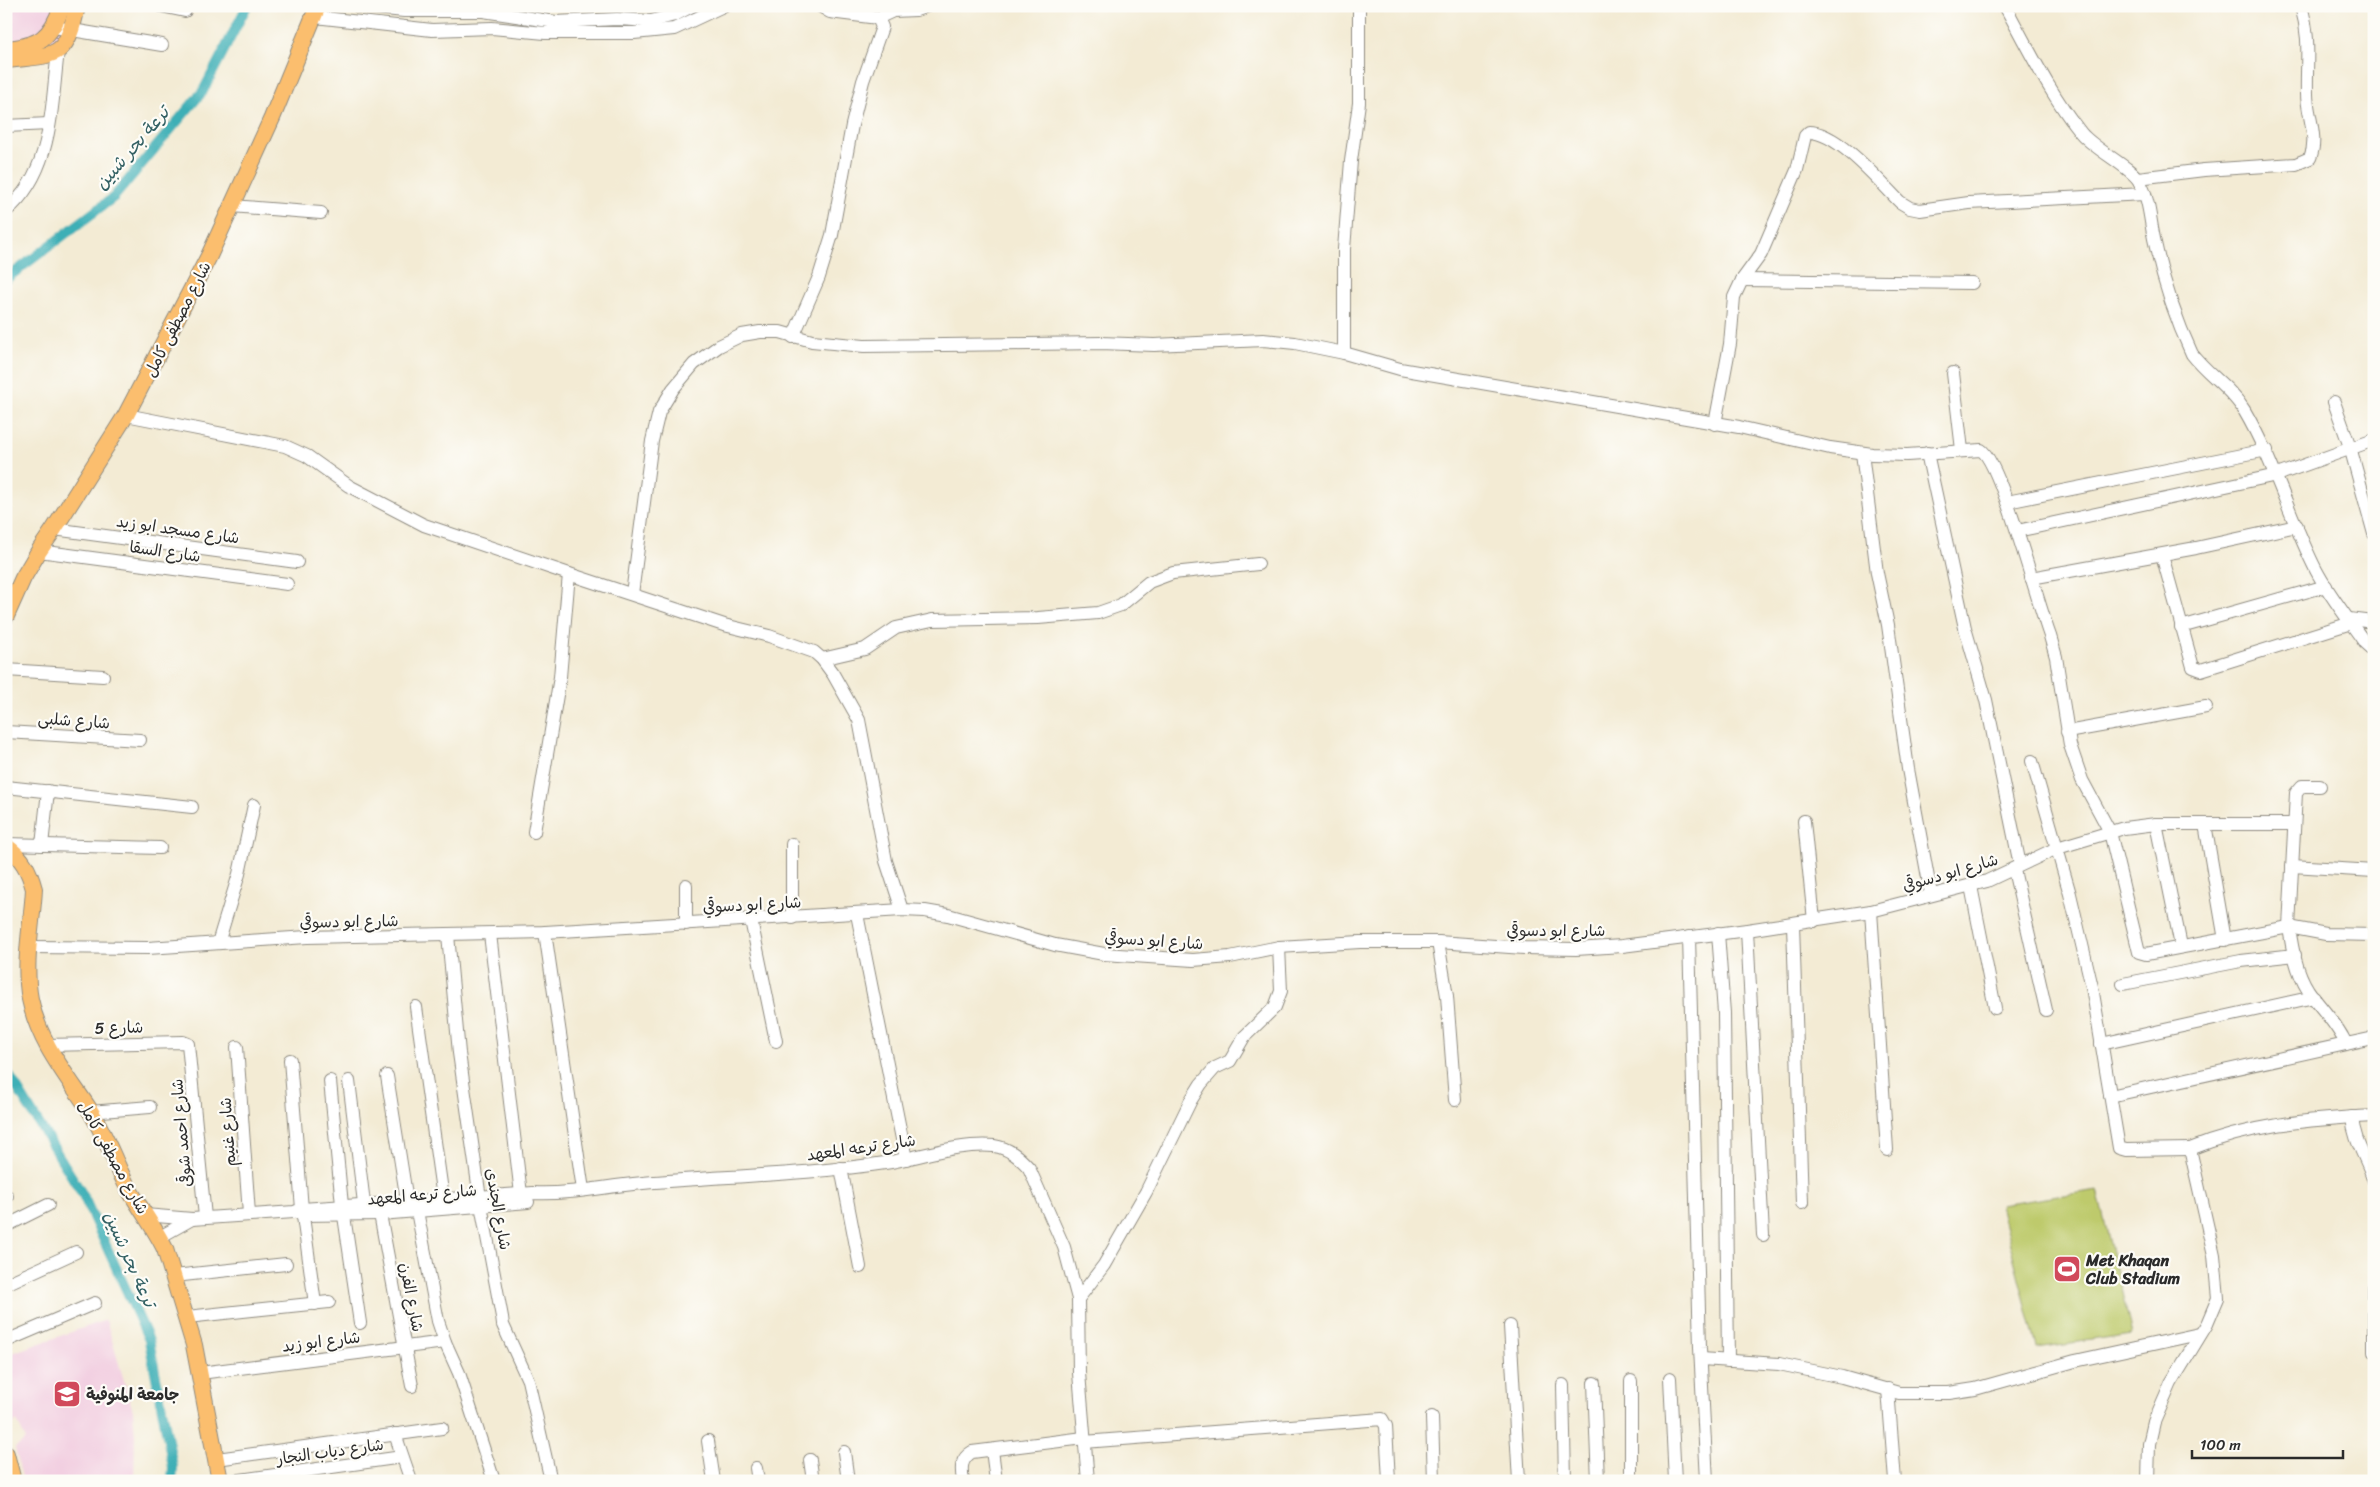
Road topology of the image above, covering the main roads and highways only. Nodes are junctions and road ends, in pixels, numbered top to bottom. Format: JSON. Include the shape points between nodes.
{"nodes":[{"id":1,"x":62,"y":6,"type":"edge"},
{"id":2,"x":77,"y":6,"type":"edge"},
{"id":3,"x":316,"y":12,"type":"edge"},
{"id":4,"x":6,"y":49,"type":"edge"},
{"id":5,"x":6,"y":60,"type":"edge"},
{"id":6,"x":6,"y":616,"type":"edge"},
{"id":7,"x":6,"y":845,"type":"edge"},
{"id":8,"x":6,"y":1454,"type":"edge"},
{"id":9,"x":13,"y":1481,"type":"edge"},
{"id":10,"x":220,"y":1481,"type":"edge"}],
"edges":[{"from":1,"to":4,"type":"main road","via":[[51,31],[29,46]]},
{"from":2,"to":5,"type":"main road","via":[[72,31],[58,52]]},
{"from":3,"to":6,"type":"main road","name":"شارع مصطفى كامل","via":[[209,256],[126,415],[39,551]]},
{"from":7,"to":10,"type":"main road","name":"شارع مصطفى كامل","via":[[24,863],[34,889],[28,947],[30,1000],[47,1045],[90,1112],[127,1184],[160,1237],[187,1317]]},
{"from":8,"to":9,"type":"main road"}]}
